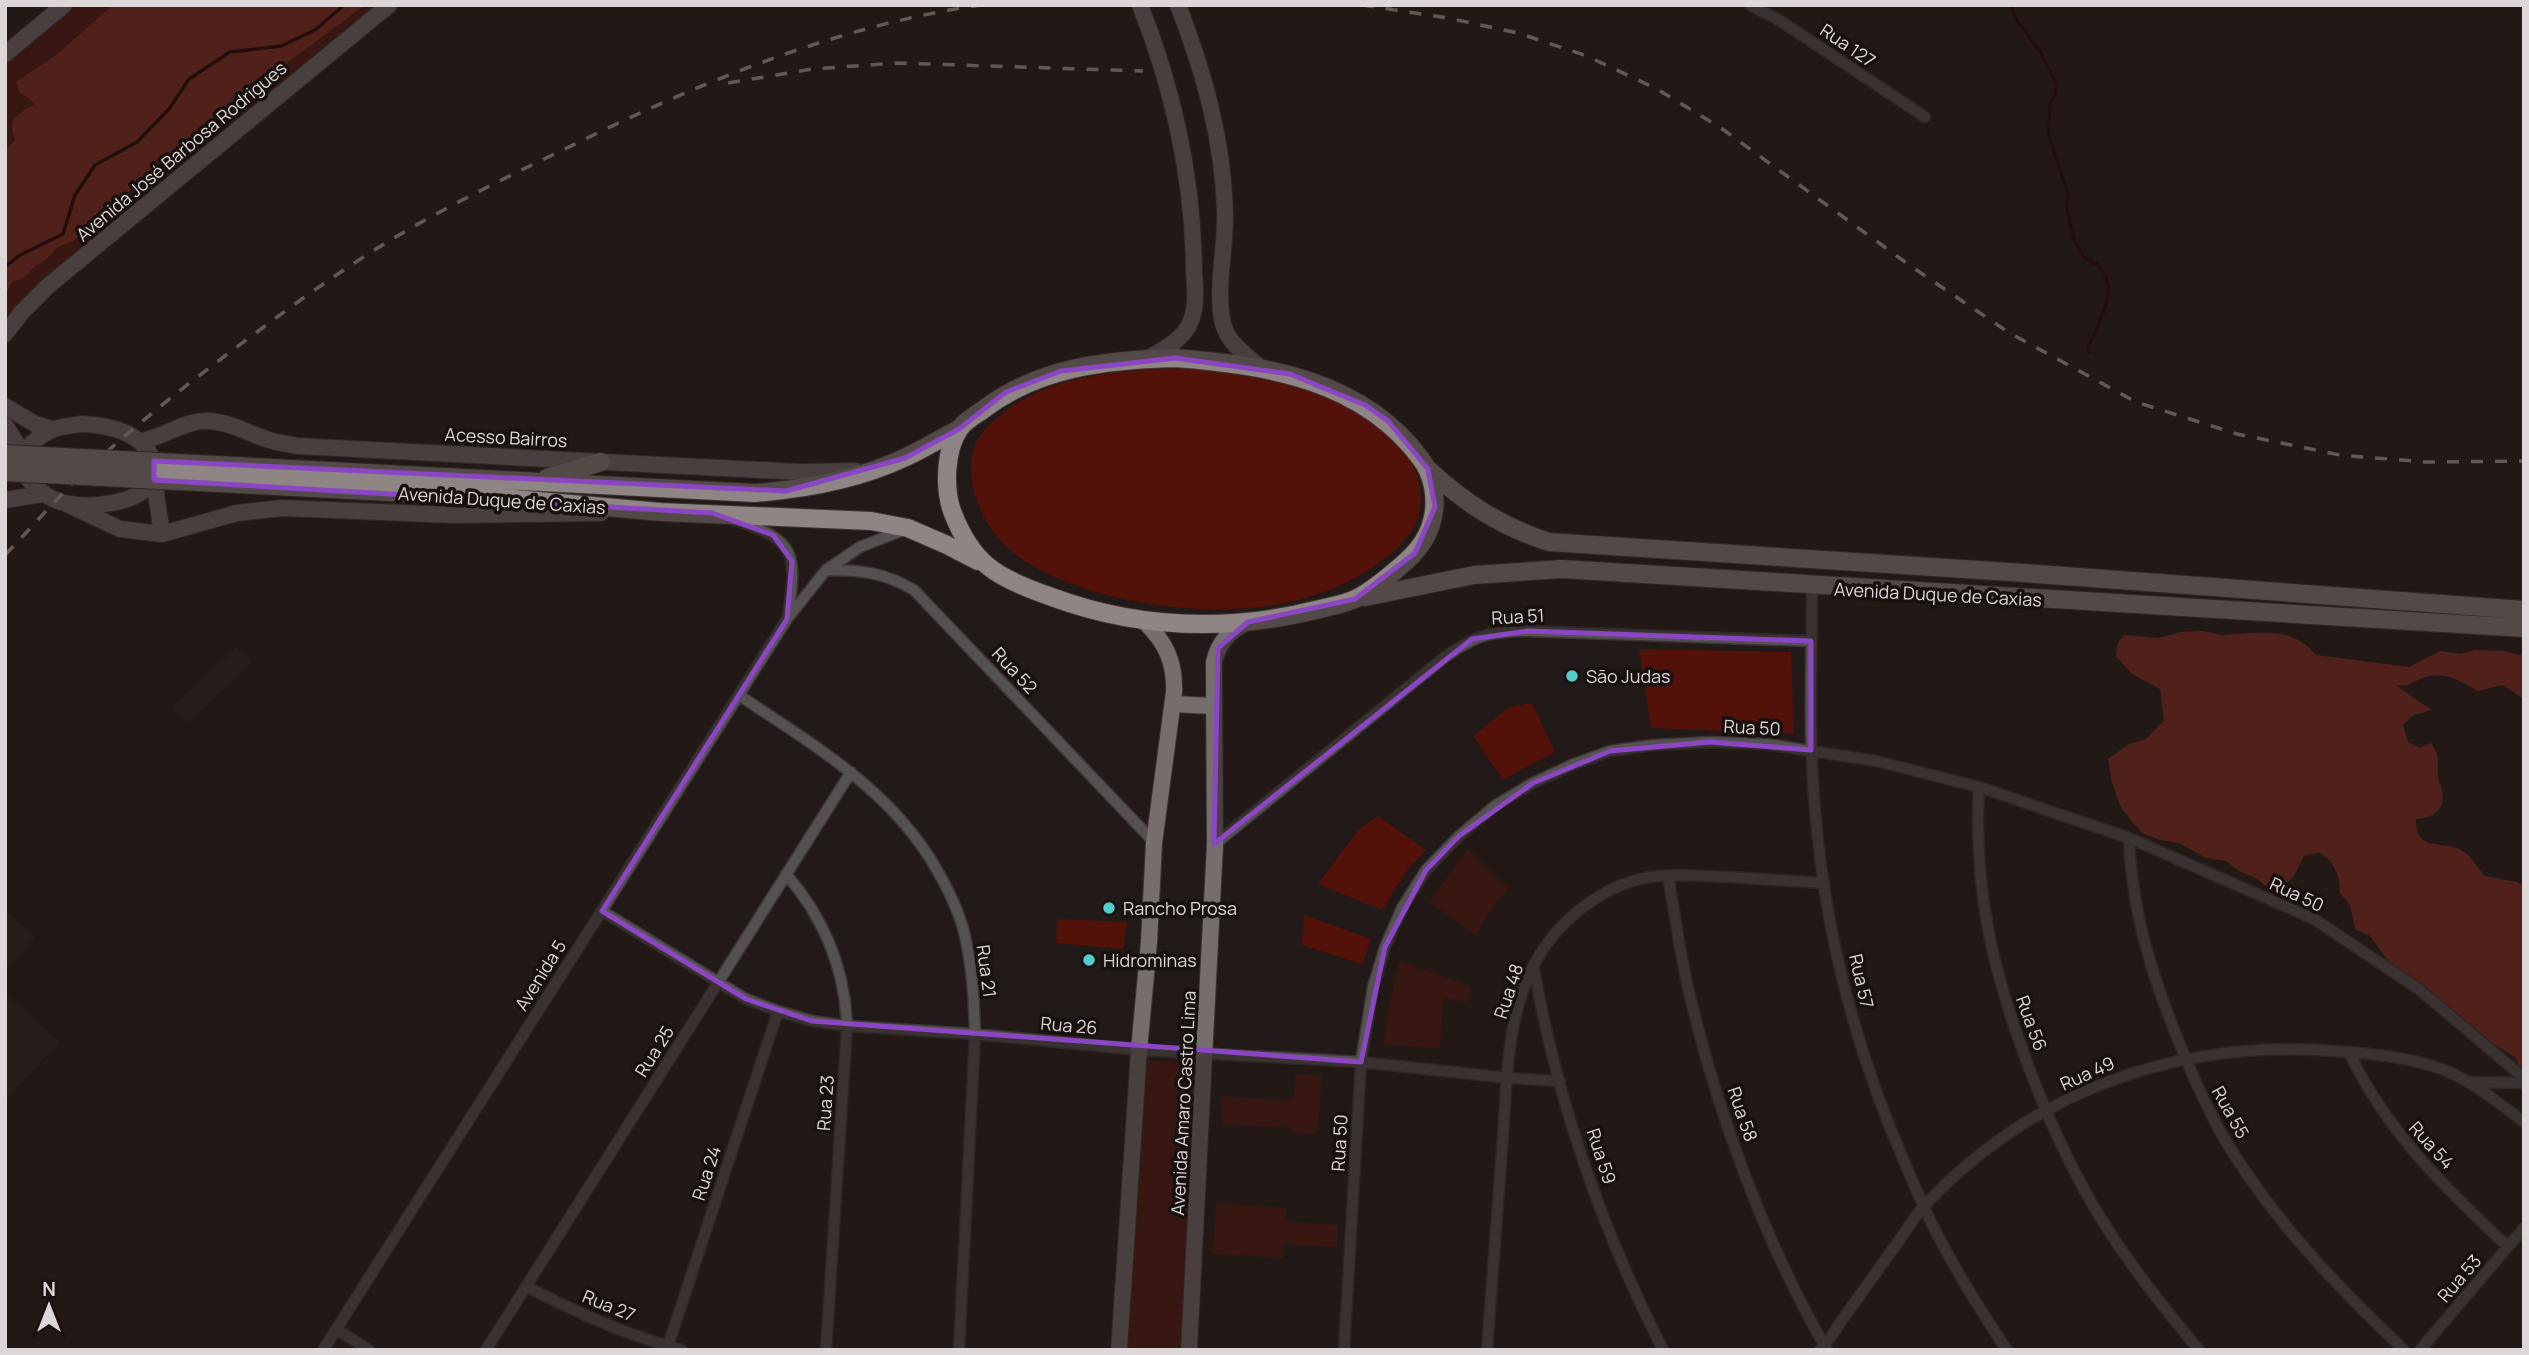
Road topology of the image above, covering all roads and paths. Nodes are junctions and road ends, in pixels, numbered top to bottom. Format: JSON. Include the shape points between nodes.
{"nodes":[{"id":1,"x":64,"y":5,"type":"edge"},
{"id":2,"x":389,"y":5,"type":"edge"},
{"id":3,"x":1140,"y":5,"type":"edge"},
{"id":4,"x":1178,"y":5,"type":"edge"},
{"id":5,"x":1750,"y":5,"type":"edge"},
{"id":6,"x":5,"y":54,"type":"edge"},
{"id":7,"x":1925,"y":117,"type":"dead end"},
{"id":8,"x":5,"y":334,"type":"edge"},
{"id":9,"x":1147,"y":359,"type":"junction"},
{"id":10,"x":1261,"y":368,"type":"junction"},
{"id":11,"x":5,"y":406,"type":"edge"},
{"id":12,"x":5,"y":425,"type":"edge"},
{"id":13,"x":52,"y":429,"type":"junction"},
{"id":14,"x":959,"y":429,"type":"junction"},
{"id":15,"x":142,"y":441,"type":"junction"},
{"id":16,"x":5,"y":454,"type":"edge"},
{"id":17,"x":24,"y":455,"type":"junction"},
{"id":18,"x":601,"y":462,"type":"junction"},
{"id":19,"x":876,"y":469,"type":"junction"},
{"id":20,"x":1428,"y":469,"type":"junction"},
{"id":21,"x":14,"y":472,"type":"edge"},
{"id":22,"x":154,"y":480,"type":"junction"},
{"id":23,"x":535,"y":481,"type":"junction"},
{"id":24,"x":504,"y":489,"type":"junction"},
{"id":25,"x":5,"y":493,"type":"edge"},
{"id":26,"x":43,"y":494,"type":"junction"},
{"id":27,"x":5,"y":500,"type":"edge"},
{"id":28,"x":67,"y":504,"type":"junction"},
{"id":29,"x":661,"y":512,"type":"junction"},
{"id":30,"x":712,"y":513,"type":"junction"},
{"id":31,"x":908,"y":528,"type":"junction"},
{"id":32,"x":162,"y":534,"type":"junction"},
{"id":33,"x":989,"y":568,"type":"junction"},
{"id":34,"x":826,"y":570,"type":"junction"},
{"id":35,"x":1812,"y":586,"type":"junction"},
{"id":36,"x":1355,"y":599,"type":"junction"},
{"id":37,"x":2524,"y":610,"type":"edge"},
{"id":38,"x":787,"y":619,"type":"junction"},
{"id":39,"x":1145,"y":622,"type":"junction"},
{"id":40,"x":1248,"y":622,"type":"junction"},
{"id":41,"x":2524,"y":628,"type":"edge"},
{"id":42,"x":1811,"y":641,"type":"junction"},
{"id":43,"x":739,"y":695,"type":"junction"},
{"id":44,"x":1173,"y":704,"type":"junction"},
{"id":45,"x":1213,"y":706,"type":"junction"},
{"id":46,"x":1811,"y":750,"type":"junction"},
{"id":47,"x":851,"y":772,"type":"junction"},
{"id":48,"x":1979,"y":787,"type":"junction"},
{"id":49,"x":2129,"y":838,"type":"junction"},
{"id":50,"x":1154,"y":842,"type":"junction"},
{"id":51,"x":1215,"y":844,"type":"junction"},
{"id":52,"x":786,"y":874,"type":"junction"},
{"id":53,"x":1668,"y":876,"type":"junction"},
{"id":54,"x":1824,"y":883,"type":"junction"},
{"id":55,"x":602,"y":911,"type":"junction"},
{"id":56,"x":1533,"y":965,"type":"junction"},
{"id":57,"x":718,"y":983,"type":"junction"},
{"id":58,"x":778,"y":1011,"type":"junction"},
{"id":59,"x":848,"y":1026,"type":"junction"},
{"id":60,"x":975,"y":1034,"type":"junction"},
{"id":61,"x":1139,"y":1050,"type":"junction"},
{"id":62,"x":2349,"y":1052,"type":"junction"},
{"id":63,"x":1206,"y":1055,"type":"junction"},
{"id":64,"x":2185,"y":1058,"type":"junction"},
{"id":65,"x":1361,"y":1062,"type":"junction"},
{"id":66,"x":1508,"y":1078,"type":"junction"},
{"id":67,"x":2524,"y":1078,"type":"edge"},
{"id":68,"x":1560,"y":1081,"type":"junction"},
{"id":69,"x":2469,"y":1081,"type":"junction"},
{"id":70,"x":2524,"y":1083,"type":"edge"},
{"id":71,"x":2046,"y":1111,"type":"junction"},
{"id":72,"x":2524,"y":1122,"type":"edge"},
{"id":73,"x":1924,"y":1206,"type":"junction"},
{"id":74,"x":2524,"y":1228,"type":"edge"},
{"id":75,"x":2508,"y":1247,"type":"junction"},
{"id":76,"x":526,"y":1286,"type":"junction"},
{"id":77,"x":336,"y":1329,"type":"junction"},
{"id":78,"x":668,"y":1346,"type":"junction"},
{"id":79,"x":1824,"y":1348,"type":"edge"},
{"id":80,"x":323,"y":1350,"type":"edge"},
{"id":81,"x":369,"y":1350,"type":"edge"},
{"id":82,"x":485,"y":1350,"type":"edge"},
{"id":83,"x":682,"y":1350,"type":"edge"},
{"id":84,"x":826,"y":1350,"type":"edge"},
{"id":85,"x":959,"y":1350,"type":"edge"},
{"id":86,"x":1119,"y":1350,"type":"edge"},
{"id":87,"x":1189,"y":1350,"type":"edge"},
{"id":88,"x":1344,"y":1350,"type":"edge"},
{"id":89,"x":1487,"y":1350,"type":"edge"},
{"id":90,"x":1662,"y":1350,"type":"edge"},
{"id":91,"x":2007,"y":1350,"type":"edge"},
{"id":92,"x":2199,"y":1350,"type":"edge"},
{"id":93,"x":2404,"y":1350,"type":"edge"},
{"id":94,"x":2420,"y":1350,"type":"edge"}],
"edges":[{"from":1,"to":6,"type":"street"},
{"from":2,"to":8,"type":"street","name":"Avenida José Barbosa Rodrigues","via":[[48,286]]},
{"from":3,"to":9,"type":"street","via":[[1180,131],[1192,212],[1196,306],[1189,326],[1175,342]]},
{"from":4,"to":10,"type":"street","via":[[1211,101],[1220,146],[1226,227],[1220,306],[1224,327]]},
{"from":5,"to":7,"type":"street","name":"Rua 127"},
{"from":9,"to":10,"type":"main road","name":"Avenida Duque de Caxias"},
{"from":9,"to":14,"type":"main road","name":"Avenida Duque de Caxias","via":[[1061,371],[1033,380],[1006,392]]},
{"from":10,"to":20,"type":"main road","name":"Avenida Duque de Caxias","via":[[1290,374],[1365,405],[1406,438]]},
{"from":11,"to":13,"type":"street"},
{"from":12,"to":17,"type":"street"},
{"from":13,"to":15,"type":"street","via":[[98,424]]},
{"from":13,"to":17,"type":"street"},
{"from":14,"to":19,"type":"main road","name":"Avenida Duque de Caxias"},
{"from":14,"to":33,"type":"main road","via":[[947,477],[950,503],[971,549]]},
{"from":15,"to":18,"type":"street","name":"Acesso Bairros","via":[[204,420],[297,446]]},
{"from":15,"to":22,"type":"street","via":[[151,451]]},
{"from":16,"to":24,"type":"main road","name":"Avenida Duque de Caxias","bridge":true},
{"from":17,"to":21,"type":"street"},
{"from":18,"to":19,"type":"street","name":"Acesso Bairros","via":[[800,472]]},
{"from":18,"to":23,"type":"main road"},
{"from":19,"to":23,"type":"main road","name":"Avenida Duque de Caxias","via":[[816,486],[755,493]]},
{"from":20,"to":36,"type":"main road","via":[[1435,507],[1424,542],[1408,561]]},
{"from":20,"to":37,"type":"main road","name":"Avenida Duque de Caxias","via":[[1482,513],[1549,542]]},
{"from":21,"to":24,"type":"main road","name":"Avenida Duque de Caxias","bridge":true},
{"from":21,"to":25,"type":"street"},
{"from":21,"to":26,"type":"street"},
{"from":22,"to":28,"type":"street","via":[[117,502]]},
{"from":22,"to":32,"type":"street"},
{"from":23,"to":24,"type":"main road","name":"Avenida Duque de Caxias"},
{"from":24,"to":29,"type":"main road","name":"Avenida Duque de Caxias"},
{"from":26,"to":27,"type":"street"},
{"from":26,"to":28,"type":"street"},
{"from":28,"to":32,"type":"street","via":[[120,529]]},
{"from":29,"to":30,"type":"main road","name":"Avenida Duque de Caxias"},
{"from":29,"to":32,"type":"street","via":[[453,515],[282,508],[237,513]]},
{"from":30,"to":31,"type":"main road","name":"Avenida Duque de Caxias","via":[[871,521]]},
{"from":30,"to":38,"type":"street","name":"Avenida 5","via":[[773,535],[785,547],[793,571]]},
{"from":31,"to":33,"type":"main road","name":"Avenida Duque de Caxias"},
{"from":31,"to":34,"type":"street","name":"Avenida 5","via":[[860,547]]},
{"from":33,"to":39,"type":"main road","name":"Avenida Duque de Caxias","via":[[1066,603]]},
{"from":34,"to":38,"type":"street","name":"Avenida 5"},
{"from":34,"to":50,"type":"street","name":"Rua 52","via":[[875,572],[914,590]]},
{"from":35,"to":36,"type":"main road","name":"Avenida Duque de Caxias","via":[[1562,569],[1474,575]]},
{"from":35,"to":41,"type":"main road","name":"Avenida Duque de Caxias"},
{"from":35,"to":42,"type":"street","name":"Rua 57"},
{"from":36,"to":40,"type":"main road","name":"Avenida Duque de Caxias"},
{"from":38,"to":43,"type":"street","name":"Avenida 5"},
{"from":39,"to":40,"type":"main road","name":"Avenida Duque de Caxias"},
{"from":39,"to":44,"type":"street","via":[[1171,659]]},
{"from":40,"to":45,"type":"street","name":"Avenida Amaro Castro Lima","via":[[1226,636],[1218,648]]},
{"from":42,"to":46,"type":"street","name":"Rua 57"},
{"from":42,"to":51,"type":"street","name":"Rua 51","via":[[1518,631],[1472,639]]},
{"from":43,"to":47,"type":"street","name":"Rua 21"},
{"from":43,"to":55,"type":"street","name":"Avenida 5"},
{"from":44,"to":45,"type":"street"},
{"from":44,"to":50,"type":"street"},
{"from":45,"to":51,"type":"street","name":"Avenida Amaro Castro Lima"},
{"from":46,"to":48,"type":"street","name":"Rua 50"},
{"from":46,"to":54,"type":"street","name":"Rua 57"},
{"from":46,"to":65,"type":"street","name":"Rua 50","via":[[1710,742],[1610,751],[1533,783],[1496,806],[1426,870],[1402,908],[1373,987]]},
{"from":47,"to":52,"type":"street","name":"Rua 25"},
{"from":47,"to":60,"type":"street","name":"Rua 21","via":[[914,833],[952,897],[970,962]]},
{"from":48,"to":49,"type":"street","name":"Rua 50"},
{"from":48,"to":71,"type":"street","name":"Rua 56","via":[[1979,852],[1989,940],[2010,1015]]},
{"from":49,"to":64,"type":"street","name":"Rua 55","via":[[2137,911],[2156,982]]},
{"from":49,"to":67,"type":"street","name":"Rua 50","via":[[2314,919],[2420,990]]},
{"from":50,"to":61,"type":"street"},
{"from":51,"to":63,"type":"street","name":"Avenida Amaro Castro Lima"},
{"from":52,"to":57,"type":"street","name":"Rua 25"},
{"from":52,"to":59,"type":"street","name":"Rua 23","via":[[819,918],[832,946],[842,976]]},
{"from":53,"to":54,"type":"street","name":"Rua 48"},
{"from":53,"to":56,"type":"street","name":"Rua 48","via":[[1623,884],[1601,894],[1564,923]]},
{"from":53,"to":79,"type":"street","name":"Rua 58","via":[[1688,991],[1714,1086],[1754,1199]]},
{"from":54,"to":73,"type":"street","name":"Rua 57","via":[[1861,1048]]},
{"from":55,"to":57,"type":"street","name":"Rua 26"},
{"from":55,"to":77,"type":"street","name":"Avenida 5"},
{"from":56,"to":66,"type":"street","name":"Rua 48","via":[[1516,1012]]},
{"from":56,"to":68,"type":"street","name":"Rua 59"},
{"from":57,"to":58,"type":"street","name":"Rua 26"},
{"from":57,"to":76,"type":"street","name":"Rua 25"},
{"from":58,"to":59,"type":"street","name":"Rua 26"},
{"from":58,"to":78,"type":"street","name":"Rua 24"},
{"from":59,"to":60,"type":"street","name":"Rua 26"},
{"from":59,"to":84,"type":"street","name":"Rua 23"},
{"from":60,"to":61,"type":"street","name":"Rua 26"},
{"from":60,"to":85,"type":"street","name":"Rua 21"},
{"from":61,"to":63,"type":"street","name":"Rua 26"},
{"from":61,"to":86,"type":"street"},
{"from":62,"to":64,"type":"street","name":"Rua 49","via":[[2253,1049]]},
{"from":62,"to":69,"type":"street","name":"Rua 49","via":[[2427,1065]]},
{"from":62,"to":75,"type":"street","name":"Rua 54","via":[[2397,1132]]},
{"from":63,"to":65,"type":"street","name":"Rua 26"},
{"from":63,"to":87,"type":"street","name":"Avenida Amaro Castro Lima"},
{"from":64,"to":71,"type":"street","name":"Rua 49","via":[[2116,1077]]},
{"from":64,"to":93,"type":"street","name":"Rua 55","via":[[2218,1128],[2263,1196],[2338,1284]]},
{"from":65,"to":66,"type":"street","name":"Rua 26"},
{"from":65,"to":88,"type":"street","name":"Rua 50"},
{"from":66,"to":68,"type":"street","name":"Rua 26"},
{"from":66,"to":89,"type":"street","name":"Rua 48"},
{"from":68,"to":90,"type":"street","name":"Rua 59","via":[[1621,1263]]},
{"from":69,"to":70,"type":"street"},
{"from":69,"to":72,"type":"street"},
{"from":71,"to":73,"type":"street","name":"Rua 49","via":[[1980,1154]]},
{"from":71,"to":92,"type":"street","name":"Rua 56","via":[[2108,1229]]},
{"from":73,"to":79,"type":"street","name":"Rua 49"},
{"from":73,"to":91,"type":"street","name":"Rua 57"},
{"from":74,"to":75,"type":"street","name":"Rua 53"},
{"from":75,"to":94,"type":"street","name":"Rua 53"},
{"from":76,"to":78,"type":"street","name":"Rua 27"},
{"from":76,"to":82,"type":"street","name":"Rua 25"},
{"from":77,"to":80,"type":"street","name":"Avenida 5"},
{"from":77,"to":81,"type":"street"},
{"from":78,"to":83,"type":"street","name":"Rua 27"}]}
